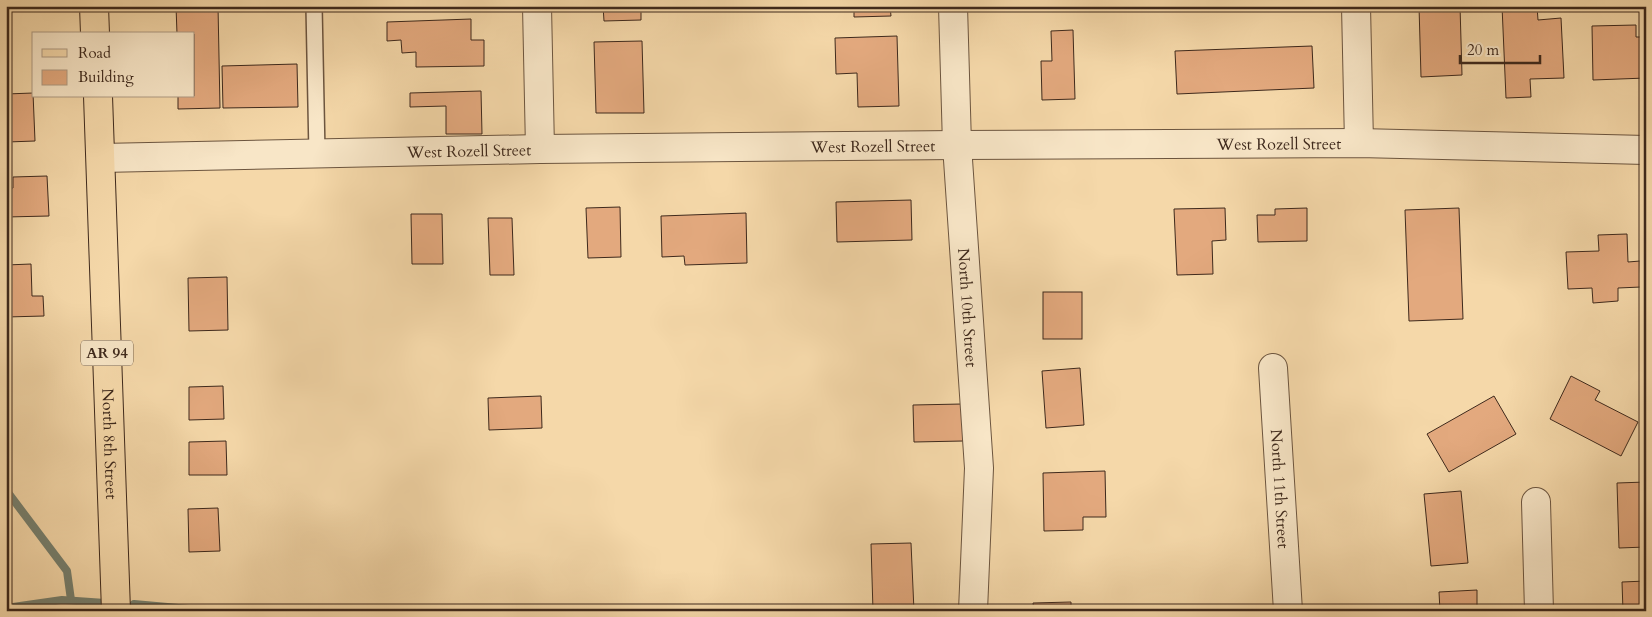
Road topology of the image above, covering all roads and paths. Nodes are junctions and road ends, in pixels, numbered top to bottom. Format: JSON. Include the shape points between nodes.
{"nodes":[{"id":1,"x":94,"y":6,"type":"edge"},
{"id":2,"x":314,"y":6,"type":"edge"},
{"id":3,"x":537,"y":6,"type":"edge"},
{"id":4,"x":953,"y":6,"type":"edge"},
{"id":5,"x":1356,"y":6,"type":"edge"},
{"id":6,"x":95,"y":32,"type":"edge"},
{"id":7,"x":98,"y":98,"type":"edge"},
{"id":8,"x":1359,"y":143,"type":"junction"},
{"id":9,"x":957,"y":145,"type":"junction"},
{"id":10,"x":540,"y":149,"type":"junction"},
{"id":11,"x":1646,"y":150,"type":"edge"},
{"id":12,"x":316,"y":154,"type":"junction"},
{"id":13,"x":100,"y":158,"type":"junction"},
{"id":14,"x":1273,"y":368,"type":"dead end"},
{"id":15,"x":1536,"y":502,"type":"dead end"},
{"id":16,"x":116,"y":611,"type":"edge"},
{"id":17,"x":973,"y":611,"type":"edge"},
{"id":18,"x":1288,"y":611,"type":"edge"},
{"id":19,"x":1539,"y":611,"type":"edge"}],
"edges":[{"from":1,"to":6,"type":"main road"},
{"from":2,"to":12,"type":"lane"},
{"from":3,"to":10,"type":"street"},
{"from":4,"to":9,"type":"street","name":"North 10th Street"},
{"from":5,"to":8,"type":"street"},
{"from":7,"to":13,"type":"main road","name":"North 8th Street","number":"AR 94"},
{"from":8,"to":9,"type":"street","name":"West Rozell Street"},
{"from":8,"to":11,"type":"street","name":"West Rozell Street"},
{"from":9,"to":10,"type":"street","name":"West Rozell Street"},
{"from":9,"to":17,"type":"street","name":"North 10th Street","via":[[980,468]]},
{"from":10,"to":12,"type":"street","name":"West Rozell Street"},
{"from":12,"to":13,"type":"street","name":"West Rozell Street"},
{"from":13,"to":16,"type":"main road","name":"North 8th Street","number":"AR 94"},
{"from":14,"to":18,"type":"street","name":"North 11th Street"},
{"from":15,"to":19,"type":"street"}]}
